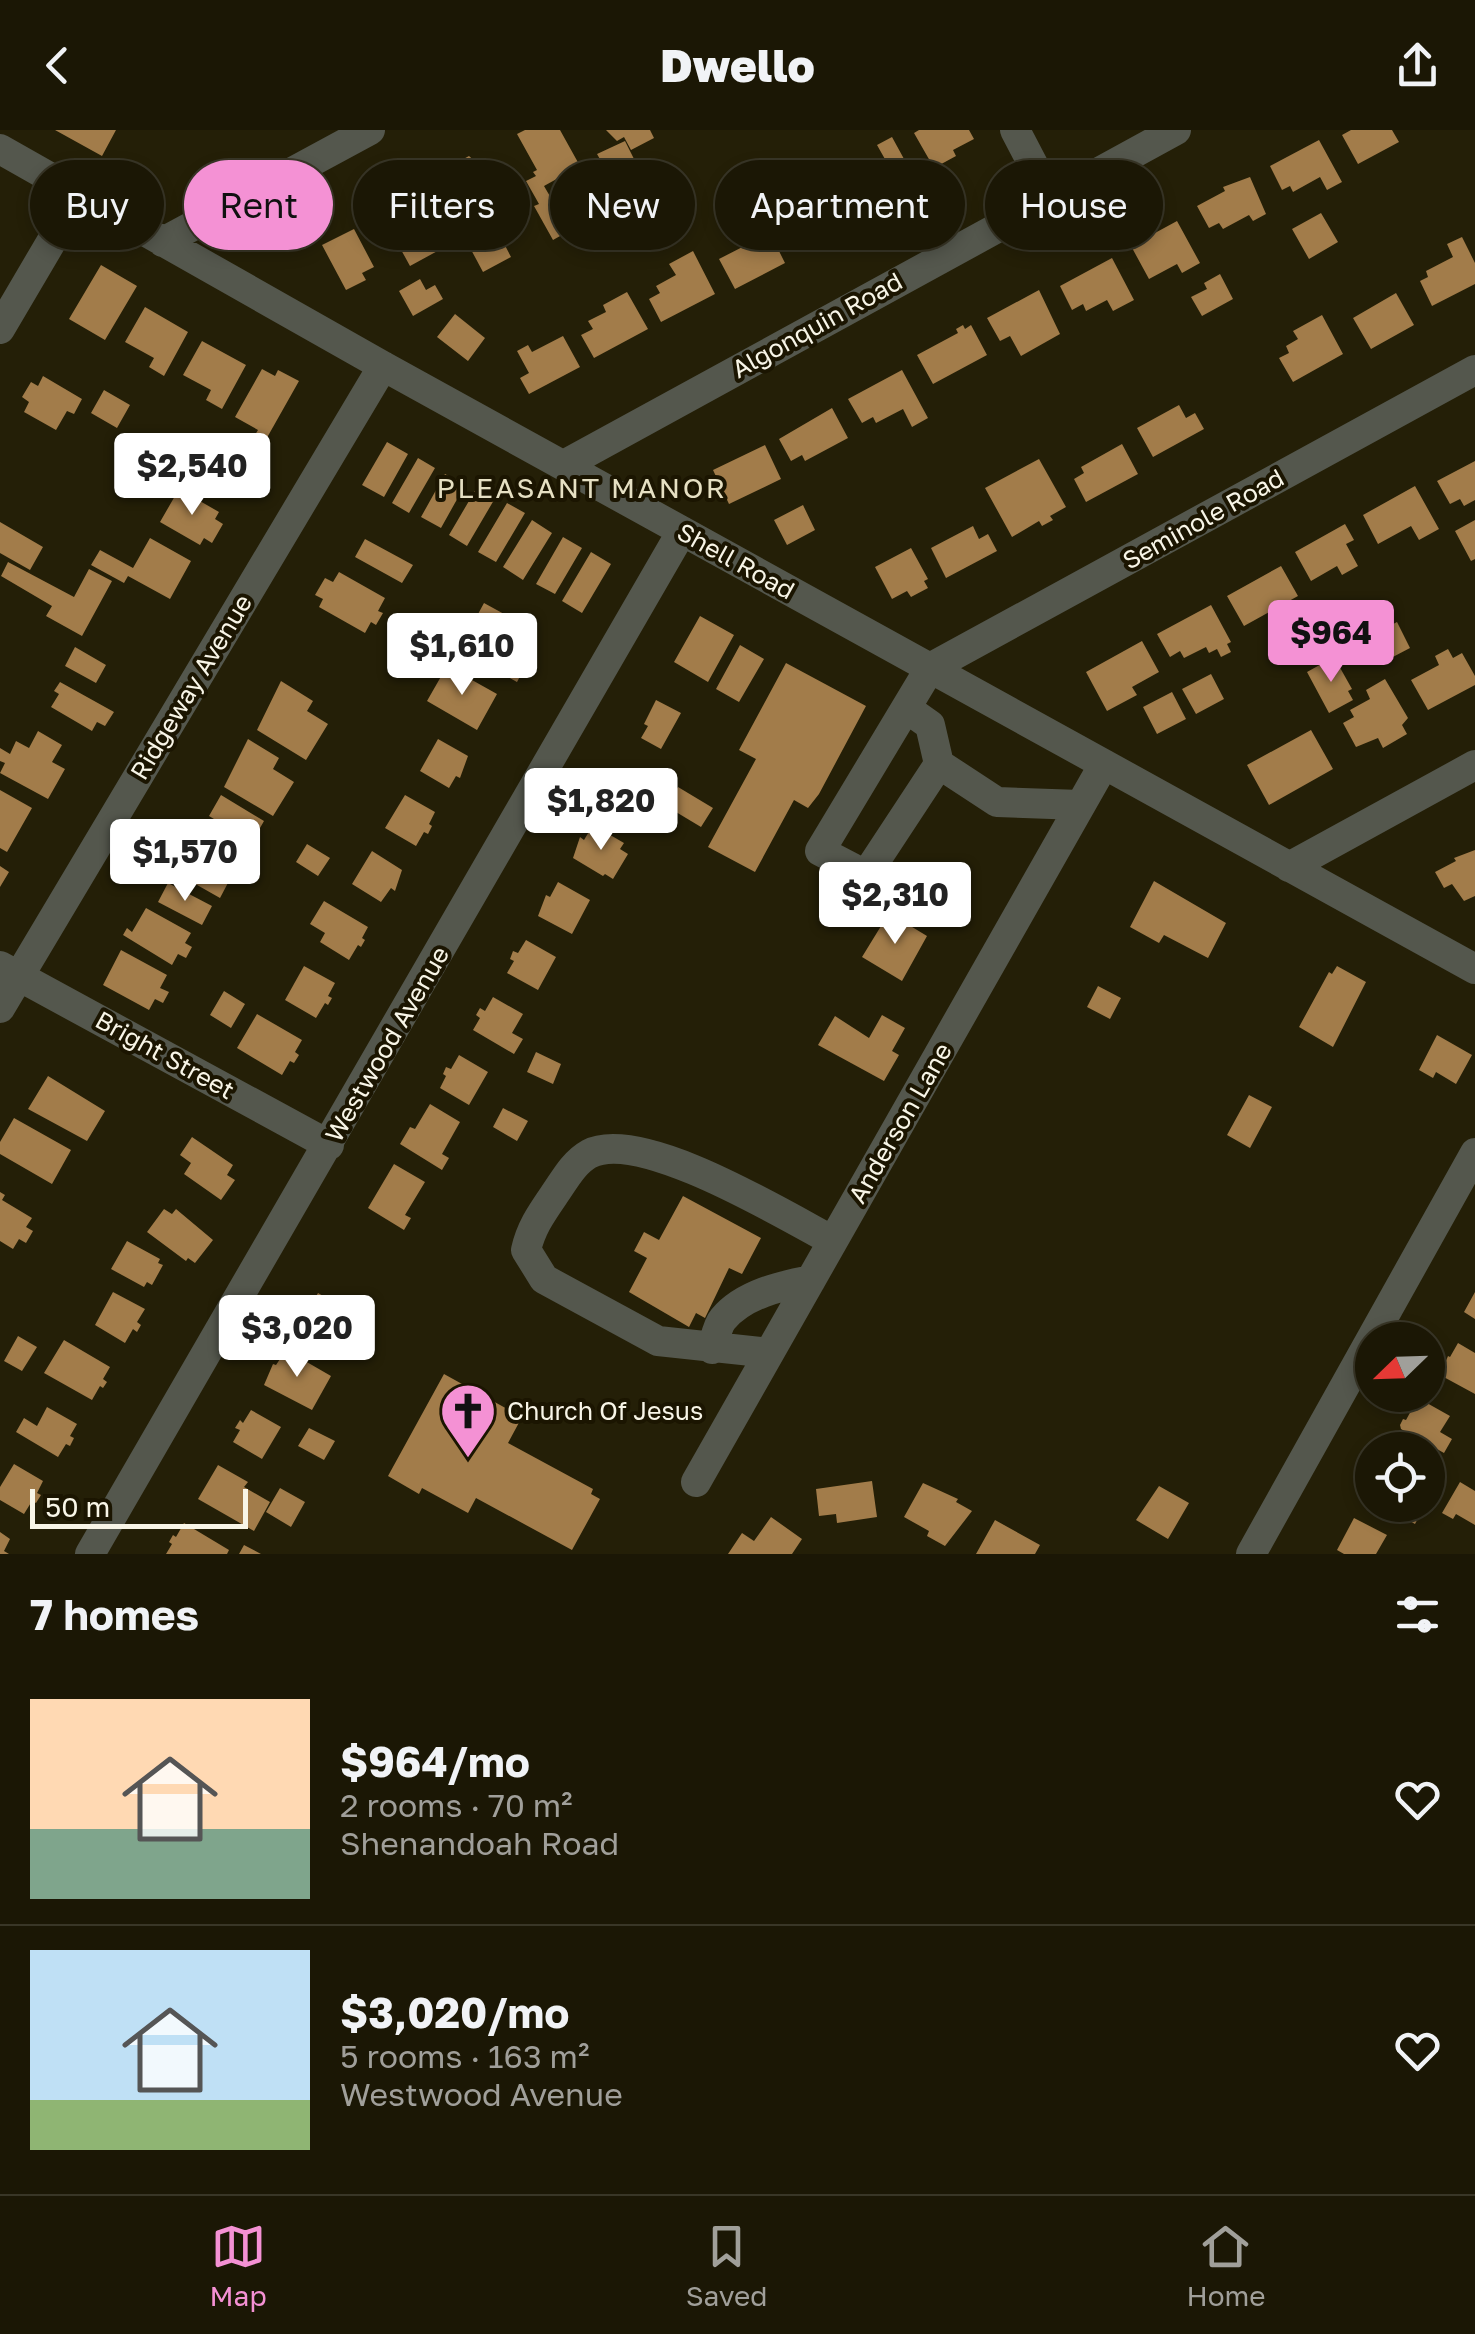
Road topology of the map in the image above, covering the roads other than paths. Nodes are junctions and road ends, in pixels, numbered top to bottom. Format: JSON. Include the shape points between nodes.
{"nodes":[{"id":1,"x":370,"y":130,"type":"edge"},
{"id":2,"x":1016,"y":130,"type":"edge"},
{"id":3,"x":1176,"y":130,"type":"edge"},
{"id":4,"x":0,"y":149,"type":"edge"},
{"id":5,"x":1031,"y":160,"type":"edge"},
{"id":6,"x":1119,"y":160,"type":"edge"},
{"id":7,"x":30,"y":166,"type":"edge"},
{"id":8,"x":985,"y":232,"type":"edge"},
{"id":9,"x":164,"y":241,"type":"edge"},
{"id":10,"x":164,"y":243,"type":"edge"},
{"id":11,"x":46,"y":250,"type":"edge"},
{"id":12,"x":0,"y":328,"type":"edge"},
{"id":13,"x":383,"y":366,"type":"junction"},
{"id":14,"x":1475,"y":370,"type":"edge"},
{"id":15,"x":564,"y":465,"type":"junction"},
{"id":16,"x":682,"y":532,"type":"junction"},
{"id":17,"x":930,"y":668,"type":"junction"},
{"id":18,"x":906,"y":708,"type":"junction"},
{"id":19,"x":939,"y":764,"type":"junction"},
{"id":20,"x":1104,"y":764,"type":"junction"},
{"id":21,"x":1475,"y":765,"type":"edge"},
{"id":22,"x":1080,"y":805,"type":"junction"},
{"id":23,"x":1289,"y":867,"type":"junction"},
{"id":24,"x":1475,"y":969,"type":"edge"},
{"id":25,"x":9,"y":971,"type":"edge"},
{"id":26,"x":0,"y":1008,"type":"edge"},
{"id":27,"x":329,"y":1145,"type":"junction"},
{"id":28,"x":1475,"y":1152,"type":"edge"},
{"id":29,"x":833,"y":1241,"type":"junction"},
{"id":30,"x":811,"y":1280,"type":"junction"},
{"id":31,"x":712,"y":1349,"type":"junction"},
{"id":32,"x":770,"y":1354,"type":"junction"},
{"id":33,"x":696,"y":1482,"type":"dead end"},
{"id":34,"x":90,"y":1554,"type":"edge"},
{"id":35,"x":1250,"y":1554,"type":"edge"}],
"edges":[{"from":1,"to":9,"type":"street"},
{"from":2,"to":5,"type":"street"},
{"from":3,"to":6,"type":"street","name":"Algonquin Road"},
{"from":4,"to":7,"type":"street","name":"Shell Road"},
{"from":8,"to":15,"type":"street","name":"Algonquin Road"},
{"from":10,"to":13,"type":"street","name":"Shell Road"},
{"from":11,"to":12,"type":"street"},
{"from":13,"to":15,"type":"street","name":"Shell Road"},
{"from":13,"to":25,"type":"street","name":"Ridgeway Avenue"},
{"from":14,"to":17,"type":"street","name":"Seminole Road"},
{"from":15,"to":16,"type":"street","name":"Shell Road"},
{"from":16,"to":17,"type":"street","name":"Shell Road"},
{"from":16,"to":27,"type":"street","name":"Westwood Avenue"},
{"from":17,"to":18,"type":"street"},
{"from":17,"to":20,"type":"street","name":"Shell Road"},
{"from":18,"to":19,"type":"street","via":[[930,724]]},
{"from":18,"to":19,"type":"street","via":[[820,851],[866,876]]},
{"from":19,"to":22,"type":"street","via":[[998,802]]},
{"from":20,"to":22,"type":"street","name":"Anderson Lane"},
{"from":20,"to":23,"type":"street","name":"Shell Road"},
{"from":21,"to":23,"type":"street"},
{"from":22,"to":29,"type":"street","name":"Anderson Lane"},
{"from":23,"to":24,"type":"street","name":"Shell Road"},
{"from":25,"to":26,"type":"street","name":"Ridgeway Avenue"},
{"from":25,"to":27,"type":"street","name":"Bright Street"},
{"from":27,"to":34,"type":"street","name":"Westwood Avenue"},
{"from":28,"to":35,"type":"street"},
{"from":29,"to":30,"type":"street","name":"Anderson Lane"},
{"from":29,"to":31,"type":"street","via":[[702,1172],[658,1158],[612,1149],[575,1164],[531,1228],[526,1250],[535,1269],[658,1341]]},
{"from":30,"to":31,"type":"street","via":[[777,1287],[735,1309],[720,1321]]},
{"from":30,"to":32,"type":"street","name":"Anderson Lane"},
{"from":31,"to":32,"type":"street"},
{"from":32,"to":33,"type":"street","name":"Anderson Lane"}]}
